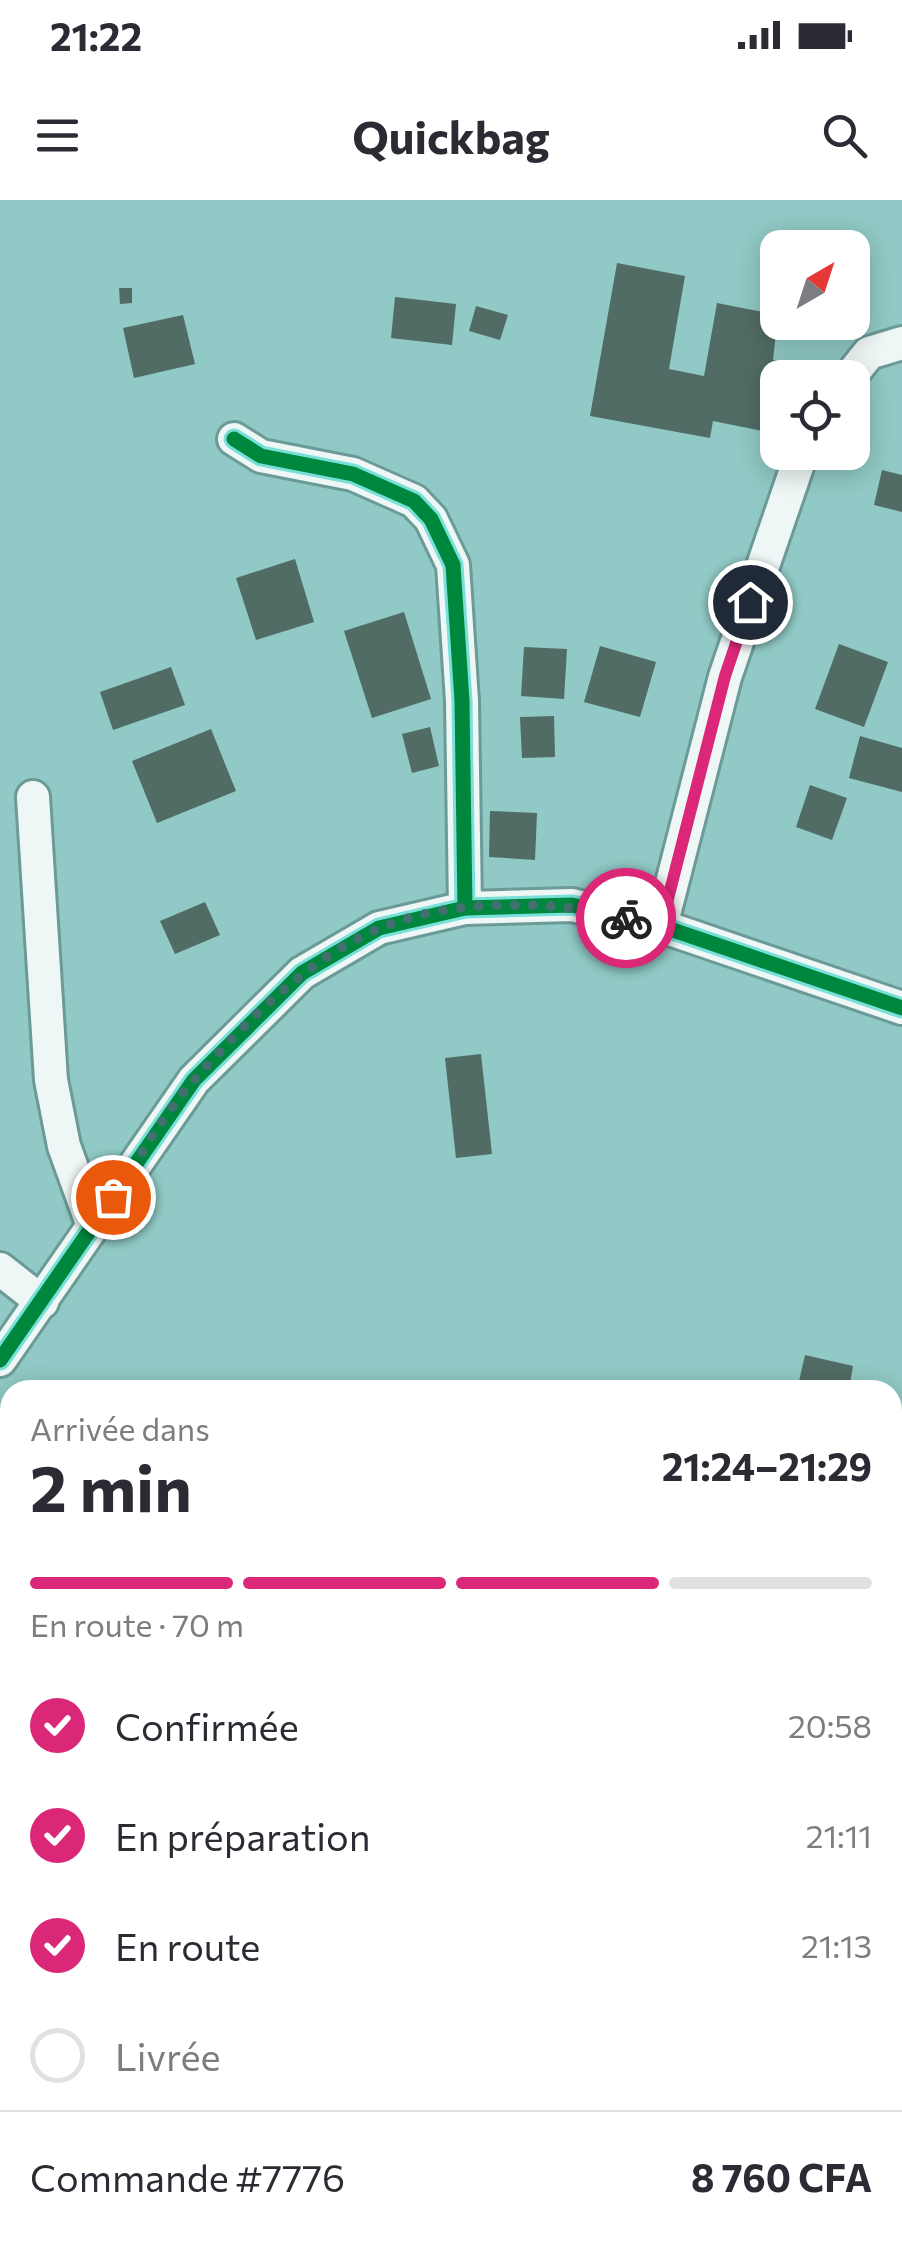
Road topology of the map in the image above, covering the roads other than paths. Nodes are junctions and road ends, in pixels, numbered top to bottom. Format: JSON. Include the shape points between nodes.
{"nodes":[{"id":1,"x":902,"y":343,"type":"edge"},
{"id":2,"x":863,"y":360,"type":"edge"},
{"id":3,"x":234,"y":439,"type":"dead end"},
{"id":4,"x":796,"y":470,"type":"edge"},
{"id":5,"x":33,"y":796,"type":"dead end"},
{"id":6,"x":465,"y":908,"type":"junction"},
{"id":7,"x":661,"y":926,"type":"junction"},
{"id":8,"x":902,"y":1008,"type":"edge"},
{"id":9,"x":93,"y":1226,"type":"junction"},
{"id":10,"x":0,"y":1268,"type":"edge"},
{"id":11,"x":42,"y":1302,"type":"junction"},
{"id":12,"x":0,"y":1360,"type":"edge"}],
"edges":[{"from":1,"to":2,"type":"street"},
{"from":3,"to":6,"type":"street","via":[[261,456],[354,474],[414,501],[431,518],[454,565]]},
{"from":4,"to":7,"type":"street","via":[[725,676]]},
{"from":5,"to":9,"type":"street","via":[[51,1080],[64,1146]]},
{"from":6,"to":7,"type":"street","via":[[572,905]]},
{"from":6,"to":9,"type":"street","via":[[379,928],[302,973],[194,1080]]},
{"from":7,"to":8,"type":"street"},
{"from":9,"to":11,"type":"street"},
{"from":10,"to":11,"type":"street"},
{"from":11,"to":12,"type":"street"}]}
